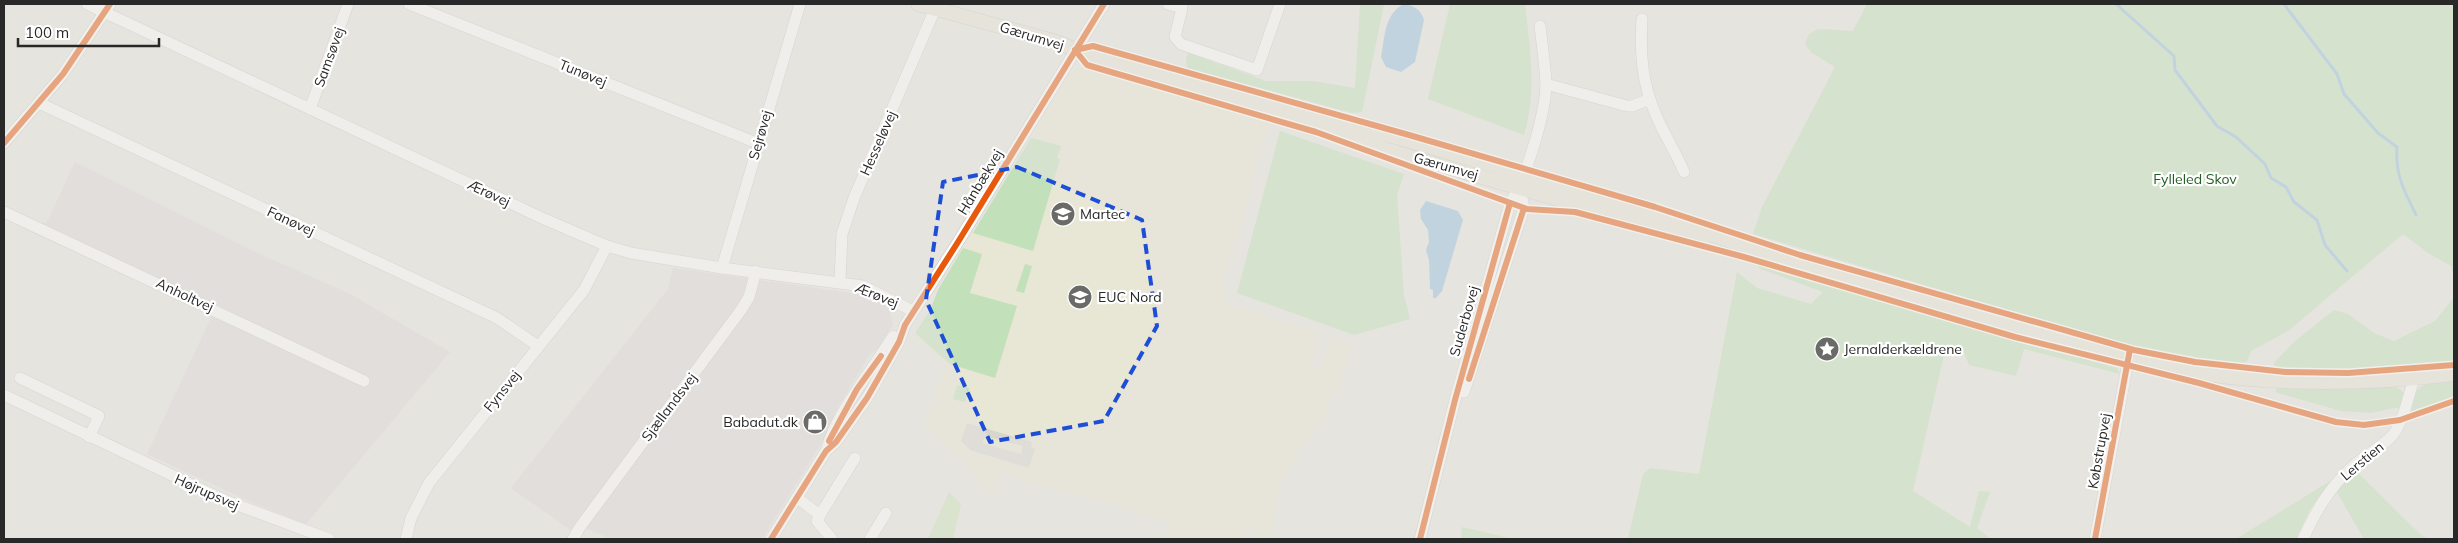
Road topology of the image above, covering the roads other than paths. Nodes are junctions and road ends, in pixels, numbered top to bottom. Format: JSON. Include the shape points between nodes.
{"nodes":[{"id":1,"x":87,"y":4,"type":"edge"},
{"id":2,"x":348,"y":4,"type":"edge"},
{"id":3,"x":409,"y":4,"type":"edge"},
{"id":4,"x":800,"y":4,"type":"edge"},
{"id":5,"x":918,"y":4,"type":"edge"},
{"id":6,"x":1104,"y":4,"type":"edge"},
{"id":7,"x":1168,"y":4,"type":"edge"},
{"id":8,"x":1280,"y":4,"type":"edge"},
{"id":9,"x":1183,"y":6,"type":"edge"},
{"id":10,"x":107,"y":8,"type":"edge"},
{"id":11,"x":935,"y":9,"type":"junction"},
{"id":12,"x":1642,"y":19,"type":"dead end"},
{"id":13,"x":1540,"y":26,"type":"dead end"},
{"id":14,"x":1075,"y":50,"type":"junction"},
{"id":15,"x":1546,"y":84,"type":"junction"},
{"id":16,"x":1650,"y":98,"type":"junction"},
{"id":17,"x":39,"y":104,"type":"junction"},
{"id":18,"x":310,"y":109,"type":"junction"},
{"id":19,"x":4,"y":143,"type":"edge"},
{"id":20,"x":758,"y":143,"type":"junction"},
{"id":21,"x":1684,"y":172,"type":"dead end"},
{"id":22,"x":1522,"y":181,"type":"junction"},
{"id":23,"x":4,"y":212,"type":"edge"},
{"id":24,"x":607,"y":246,"type":"junction"},
{"id":25,"x":722,"y":268,"type":"junction"},
{"id":26,"x":756,"y":271,"type":"junction"},
{"id":27,"x":840,"y":282,"type":"junction"},
{"id":28,"x":913,"y":311,"type":"junction"},
{"id":29,"x":538,"y":346,"type":"junction"},
{"id":30,"x":2127,"y":367,"type":"dead end"},
{"id":31,"x":2454,"y":374,"type":"edge"},
{"id":32,"x":20,"y":378,"type":"dead end"},
{"id":33,"x":2414,"y":379,"type":"junction"},
{"id":34,"x":364,"y":381,"type":"dead end"},
{"id":35,"x":4,"y":395,"type":"edge"},
{"id":36,"x":89,"y":437,"type":"junction"},
{"id":37,"x":855,"y":458,"type":"dead end"},
{"id":38,"x":797,"y":498,"type":"junction"},
{"id":39,"x":886,"y":513,"type":"dead end"},
{"id":40,"x":820,"y":515,"type":"junction"},
{"id":41,"x":328,"y":539,"type":"edge"},
{"id":42,"x":406,"y":539,"type":"edge"},
{"id":43,"x":573,"y":539,"type":"edge"},
{"id":44,"x":771,"y":539,"type":"edge"},
{"id":45,"x":832,"y":539,"type":"edge"},
{"id":46,"x":870,"y":539,"type":"edge"},
{"id":47,"x":1420,"y":539,"type":"edge"},
{"id":48,"x":2095,"y":539,"type":"edge"},
{"id":49,"x":2303,"y":539,"type":"edge"}],
"edges":[{"from":1,"to":10,"type":"street","name":"Ærøvej"},
{"from":2,"to":18,"type":"street","name":"Samsøvej"},
{"from":3,"to":20,"type":"street","name":"Tunøvej"},
{"from":4,"to":20,"type":"street","name":"Sejrøvej"},
{"from":5,"to":11,"type":"main road","name":"Gærumvej"},
{"from":6,"to":14,"type":"street","name":"Hånbækvej"},
{"from":7,"to":9,"type":"street"},
{"from":8,"to":9,"type":"street","via":[[1257,70],[1181,44],[1175,37]]},
{"from":10,"to":17,"type":"street","via":[[70,65]]},
{"from":10,"to":18,"type":"street","name":"Ærøvej"},
{"from":11,"to":14,"type":"main road","name":"Gærumvej","via":[[1057,42]]},
{"from":11,"to":27,"type":"street","name":"Hesseløvej","via":[[854,198],[842,234]]},
{"from":12,"to":16,"type":"street","via":[[1643,74]]},
{"from":13,"to":15,"type":"street","name":"Suderbovej"},
{"from":14,"to":22,"type":"main road","name":"Gærumvej","via":[[1289,113],[1416,158]]},
{"from":14,"to":28,"type":"street","name":"Hånbækvej"},
{"from":15,"to":16,"type":"street","via":[[1627,106]]},
{"from":15,"to":22,"type":"street","name":"Suderbovej"},
{"from":16,"to":21,"type":"street"},
{"from":17,"to":19,"type":"street"},
{"from":17,"to":29,"type":"street","name":"Fanøvej","via":[[496,318]]},
{"from":18,"to":24,"type":"street","name":"Ærøvej"},
{"from":20,"to":25,"type":"street","name":"Sejrøvej"},
{"from":22,"to":33,"type":"main road","name":"Gærumvej","via":[[1642,224],[1747,247],[2106,353],[2166,367],[2266,381]]},
{"from":22,"to":47,"type":"street","name":"Suderbovej","via":[[1510,204],[1457,391]]},
{"from":23,"to":34,"type":"street","name":"Anholtvej"},
{"from":24,"to":25,"type":"street","name":"Ærøvej"},
{"from":24,"to":29,"type":"street","name":"Fynsvej","via":[[584,290]]},
{"from":25,"to":26,"type":"street","name":"Ærøvej"},
{"from":26,"to":27,"type":"street","name":"Ærøvej"},
{"from":26,"to":43,"type":"street","name":"Sjællandsvej","via":[[741,310]]},
{"from":27,"to":28,"type":"street","name":"Ærøvej","via":[[880,292]]},
{"from":28,"to":38,"type":"street","name":"Hånbækvej","via":[[866,398],[836,442],[826,451]]},
{"from":29,"to":42,"type":"street","name":"Fynsvej","via":[[429,483],[411,518]]},
{"from":30,"to":48,"type":"street","name":"Købstrupvej"},
{"from":31,"to":33,"type":"main road","name":"Gærumvej"},
{"from":32,"to":36,"type":"street","via":[[99,416]]},
{"from":33,"to":49,"type":"street","name":"Lerstien","via":[[2392,436],[2332,487],[2314,514]]},
{"from":35,"to":36,"type":"street","name":"Højrupsvej"},
{"from":36,"to":41,"type":"street","name":"Højrupsvej","via":[[224,500]]},
{"from":37,"to":40,"type":"street"},
{"from":38,"to":40,"type":"street"},
{"from":38,"to":44,"type":"street","name":"Hånbækvej"},
{"from":39,"to":46,"type":"street"},
{"from":40,"to":45,"type":"street","via":[[817,521]]}]}
